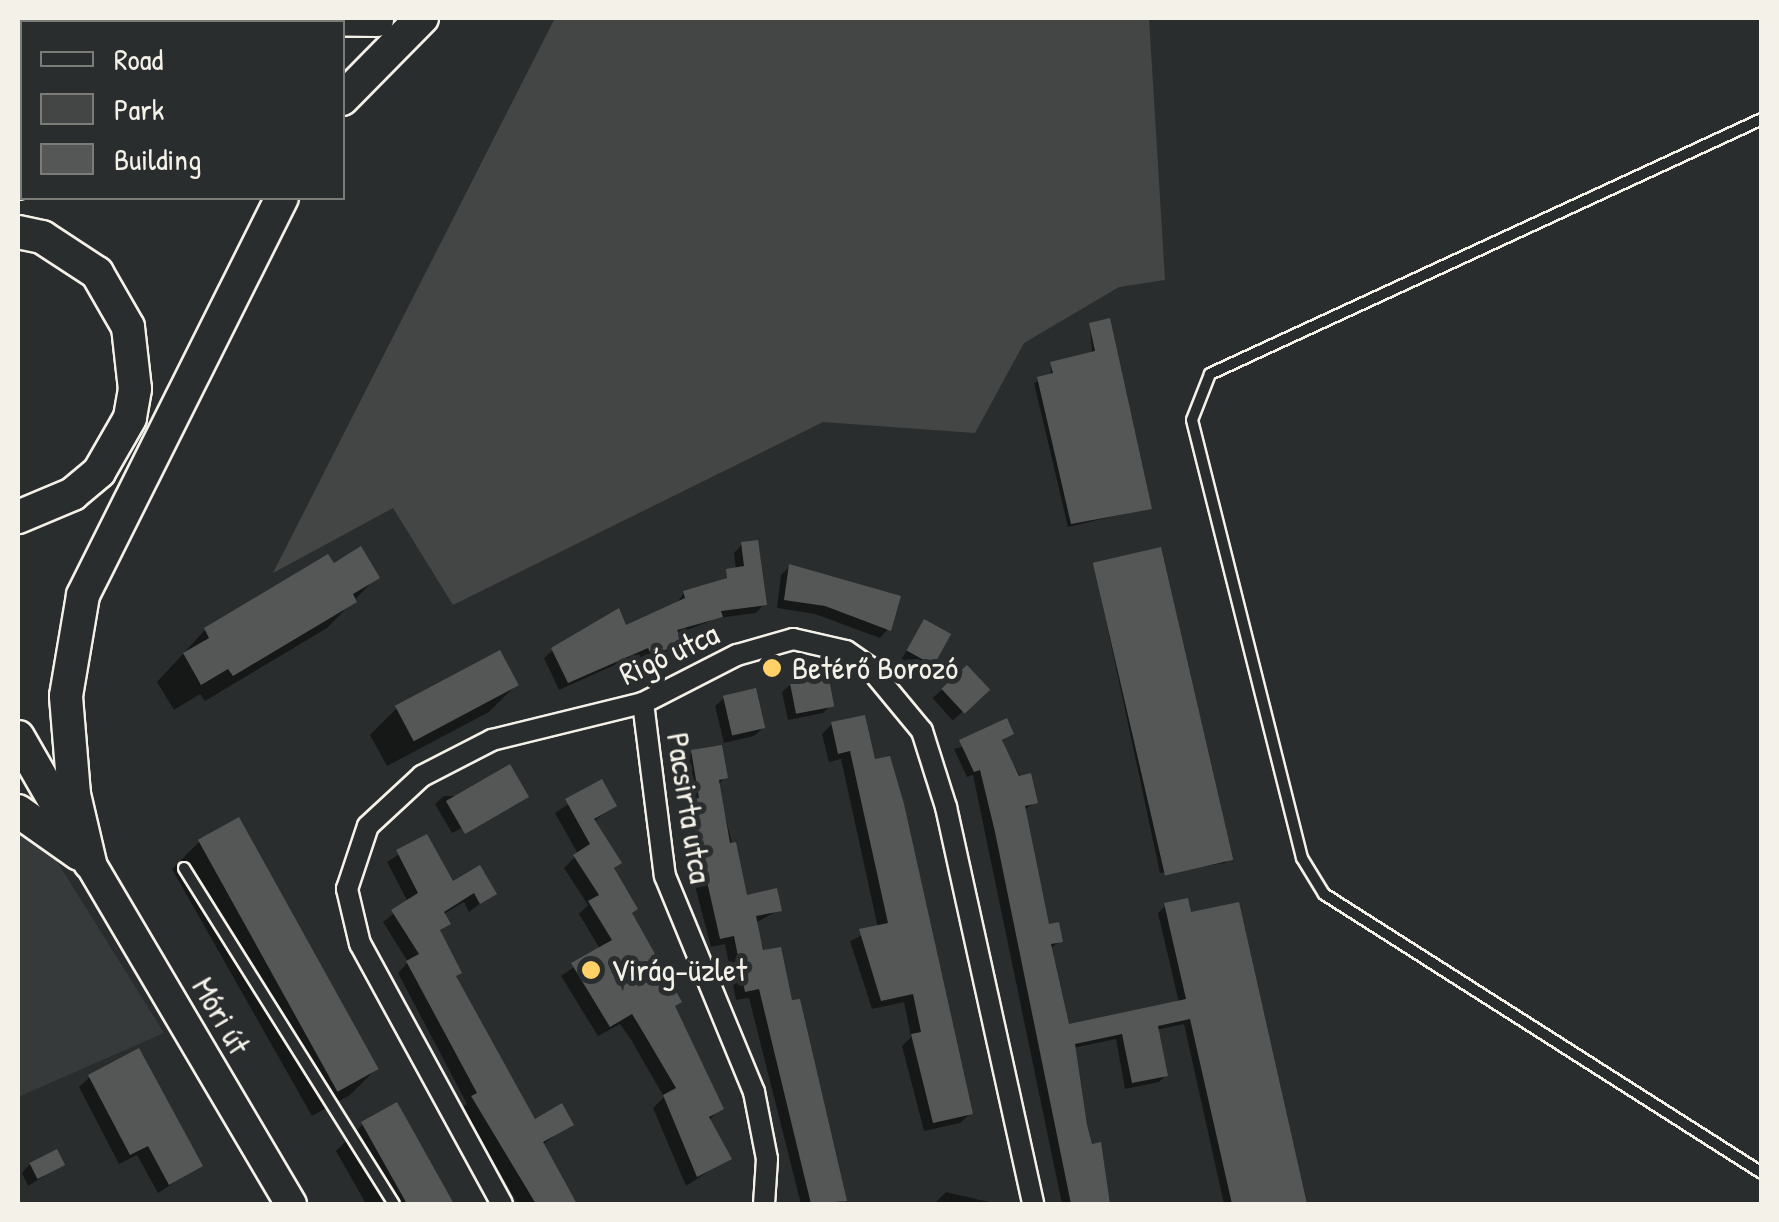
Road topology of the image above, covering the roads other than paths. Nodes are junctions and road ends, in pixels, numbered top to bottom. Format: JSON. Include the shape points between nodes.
{"nodes":[{"id":1,"x":246,"y":18,"type":"edge"},
{"id":2,"x":380,"y":18,"type":"edge"},
{"id":3,"x":422,"y":18,"type":"edge"},
{"id":4,"x":345,"y":34,"type":"edge"},
{"id":5,"x":345,"y":97,"type":"edge"},
{"id":6,"x":1762,"y":119,"type":"edge"},
{"id":7,"x":281,"y":200,"type":"edge"},
{"id":8,"x":18,"y":232,"type":"edge"},
{"id":9,"x":18,"y":518,"type":"edge"},
{"id":10,"x":643,"y":704,"type":"junction"},
{"id":11,"x":18,"y":737,"type":"edge"},
{"id":12,"x":18,"y":811,"type":"edge"},
{"id":13,"x":90,"y":863,"type":"junction"},
{"id":14,"x":184,"y":868,"type":"dead end"},
{"id":15,"x":1762,"y":1173,"type":"edge"},
{"id":16,"x":291,"y":1204,"type":"edge"},
{"id":17,"x":394,"y":1204,"type":"edge"},
{"id":18,"x":502,"y":1204,"type":"edge"},
{"id":19,"x":764,"y":1204,"type":"edge"},
{"id":20,"x":1033,"y":1204,"type":"edge"}],
"edges":[{"from":1,"to":2,"type":"main road"},
{"from":2,"to":4,"type":"main road"},
{"from":3,"to":5,"type":"main road"},
{"from":6,"to":15,"type":"lane","via":[[1210,374],[1192,420],[1302,858],[1324,894]]},
{"from":7,"to":13,"type":"main road","via":[[83,595],[66,696],[74,794]]},
{"from":8,"to":9,"type":"main road","via":[[42,237],[97,272],[128,327],[135,373],[130,418],[98,472],[73,494]]},
{"from":10,"to":18,"type":"street","name":"Rigó utca","via":[[492,740],[422,776],[384,804],[368,826],[347,888],[360,944]]},
{"from":10,"to":19,"type":"street","name":"Pacsirta utca","via":[[666,876],[754,1092],[767,1159]]},
{"from":10,"to":20,"type":"street","name":"Rigó utca","via":[[738,655],[792,640],[846,651],[908,706],[946,807]]},
{"from":11,"to":13,"type":"main road"},
{"from":12,"to":13,"type":"main road"},
{"from":13,"to":16,"type":"main road","name":"Móri út"},
{"from":14,"to":17,"type":"lane"}]}
